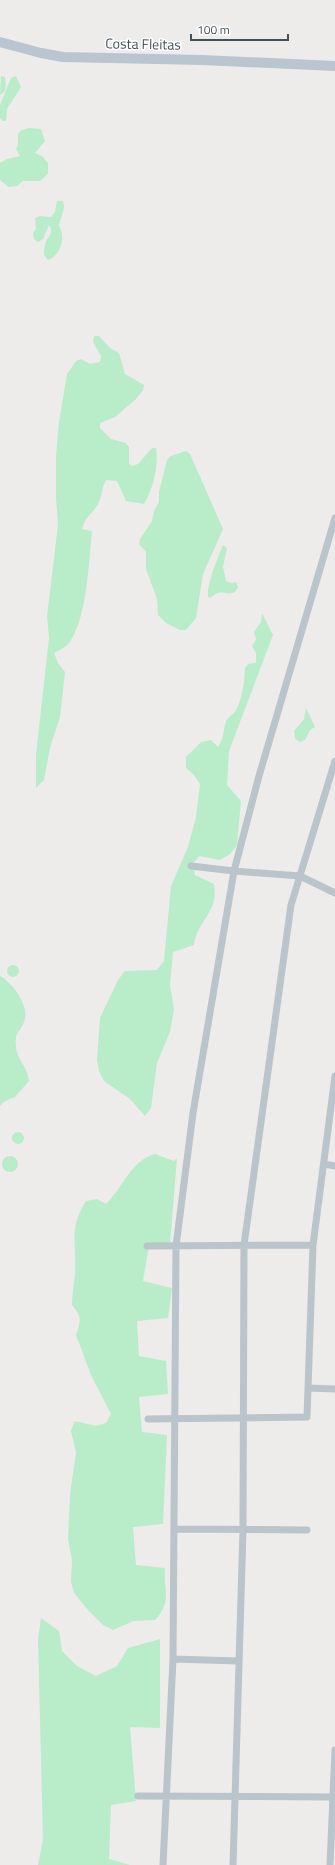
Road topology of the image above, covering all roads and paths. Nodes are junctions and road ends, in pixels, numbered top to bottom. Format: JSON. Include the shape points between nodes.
{"nodes":[{"id":1,"x":0,"y":42,"type":"edge"},
{"id":2,"x":335,"y":66,"type":"edge"},
{"id":3,"x":335,"y":518,"type":"edge"},
{"id":4,"x":335,"y":761,"type":"edge"},
{"id":5,"x":191,"y":866,"type":"dead end"},
{"id":6,"x":234,"y":872,"type":"junction"},
{"id":7,"x":300,"y":876,"type":"junction"},
{"id":8,"x":335,"y":893,"type":"edge"},
{"id":9,"x":335,"y":1076,"type":"edge"},
{"id":10,"x":324,"y":1164,"type":"junction"},
{"id":11,"x":335,"y":1166,"type":"edge"},
{"id":12,"x":244,"y":1245,"type":"junction"},
{"id":13,"x":313,"y":1245,"type":"junction"},
{"id":14,"x":147,"y":1246,"type":"dead end"},
{"id":15,"x":176,"y":1246,"type":"junction"},
{"id":16,"x":308,"y":1388,"type":"junction"},
{"id":17,"x":335,"y":1388,"type":"edge"},
{"id":18,"x":244,"y":1418,"type":"junction"},
{"id":19,"x":148,"y":1419,"type":"dead end"},
{"id":20,"x":175,"y":1419,"type":"junction"},
{"id":21,"x":174,"y":1530,"type":"junction"},
{"id":22,"x":243,"y":1530,"type":"junction"},
{"id":23,"x":307,"y":1530,"type":"dead end"},
{"id":24,"x":173,"y":1659,"type":"junction"},
{"id":25,"x":238,"y":1661,"type":"junction"},
{"id":26,"x":335,"y":1750,"type":"edge"},
{"id":27,"x":138,"y":1796,"type":"dead end"},
{"id":28,"x":166,"y":1796,"type":"junction"},
{"id":29,"x":234,"y":1796,"type":"junction"},
{"id":30,"x":332,"y":1797,"type":"junction"},
{"id":31,"x":163,"y":1865,"type":"edge"},
{"id":32,"x":233,"y":1865,"type":"edge"},
{"id":33,"x":330,"y":1865,"type":"edge"}],
"edges":[{"from":1,"to":2,"type":"main road","name":"Costa Fleitas","via":[[63,57],[188,59]]},
{"from":3,"to":6,"type":"street","via":[[259,776]]},
{"from":4,"to":7,"type":"street"},
{"from":5,"to":6,"type":"street"},
{"from":6,"to":7,"type":"street"},
{"from":6,"to":15,"type":"street","via":[[193,1113]]},
{"from":7,"to":8,"type":"street"},
{"from":7,"to":12,"type":"street","via":[[291,905]]},
{"from":9,"to":10,"type":"street"},
{"from":10,"to":11,"type":"street"},
{"from":10,"to":13,"type":"street"},
{"from":12,"to":13,"type":"street"},
{"from":12,"to":15,"type":"street"},
{"from":12,"to":18,"type":"street"},
{"from":13,"to":16,"type":"street"},
{"from":14,"to":15,"type":"street"},
{"from":15,"to":20,"type":"street"},
{"from":16,"to":17,"type":"street"},
{"from":16,"to":18,"type":"street","via":[[307,1417]]},
{"from":18,"to":20,"type":"street"},
{"from":18,"to":22,"type":"street"},
{"from":19,"to":20,"type":"street"},
{"from":20,"to":21,"type":"street"},
{"from":21,"to":22,"type":"street"},
{"from":21,"to":24,"type":"street"},
{"from":22,"to":23,"type":"street"},
{"from":22,"to":25,"type":"street"},
{"from":24,"to":25,"type":"street"},
{"from":24,"to":28,"type":"street"},
{"from":25,"to":29,"type":"street"},
{"from":26,"to":30,"type":"street"},
{"from":27,"to":28,"type":"street"},
{"from":28,"to":29,"type":"street"},
{"from":28,"to":31,"type":"street"},
{"from":29,"to":30,"type":"street"},
{"from":29,"to":32,"type":"street"},
{"from":30,"to":33,"type":"street"}]}
